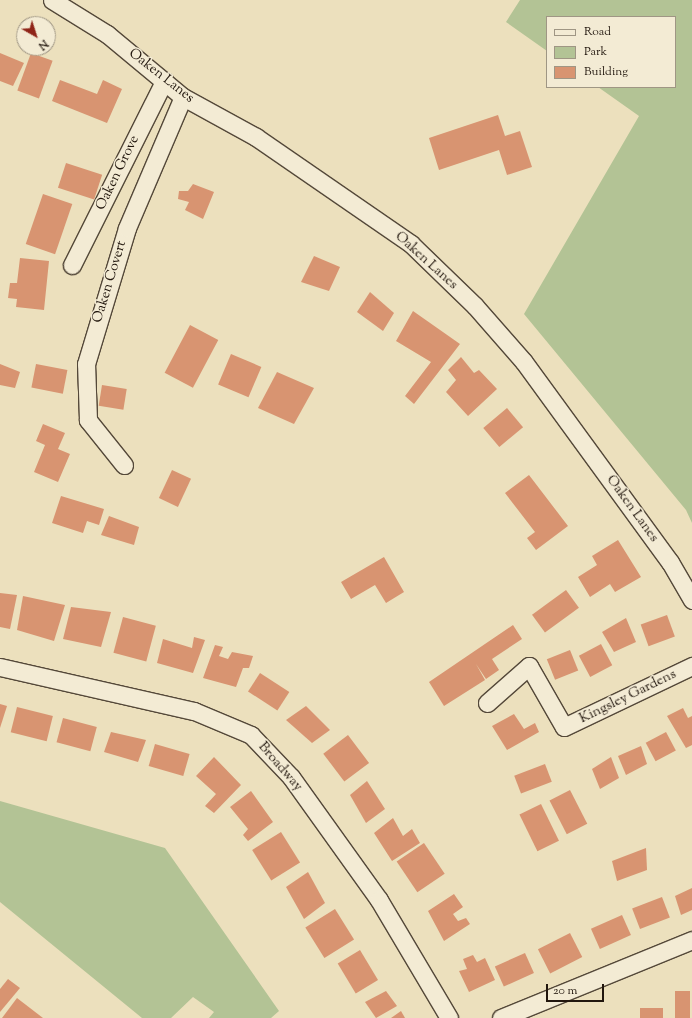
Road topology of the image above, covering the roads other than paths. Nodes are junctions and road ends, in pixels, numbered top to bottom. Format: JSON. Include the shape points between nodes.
{"nodes":[{"id":1,"x":52,"y":0,"type":"edge"},
{"id":2,"x":164,"y":81,"type":"junction"},
{"id":3,"x":183,"y":97,"type":"junction"},
{"id":4,"x":72,"y":265,"type":"dead end"},
{"id":5,"x":124,"y":465,"type":"dead end"},
{"id":6,"x":692,"y":600,"type":"edge"},
{"id":7,"x":692,"y":666,"type":"edge"},
{"id":8,"x":0,"y":667,"type":"edge"},
{"id":9,"x":487,"y":702,"type":"dead end"},
{"id":10,"x":692,"y":940,"type":"edge"},
{"id":11,"x":449,"y":1018,"type":"edge"},
{"id":12,"x":501,"y":1018,"type":"edge"}],
"edges":[{"from":1,"to":2,"type":"street","name":"Oaken Lanes","via":[[107,34]]},
{"from":2,"to":3,"type":"street","name":"Oaken Lanes"},
{"from":2,"to":4,"type":"street","name":"Oaken Grove"},
{"from":3,"to":5,"type":"street","name":"Oaken Covert","via":[[127,228],[86,364],[88,420]]},
{"from":3,"to":6,"type":"street","name":"Oaken Lanes","via":[[256,137],[411,244],[474,306],[529,369],[670,562]]},
{"from":7,"to":9,"type":"street","name":"Kingsley Gardens","via":[[564,727],[528,666]]},
{"from":8,"to":11,"type":"street","name":"Broadway","via":[[194,711],[251,735],[291,776],[379,900]]},
{"from":10,"to":12,"type":"street"}]}
